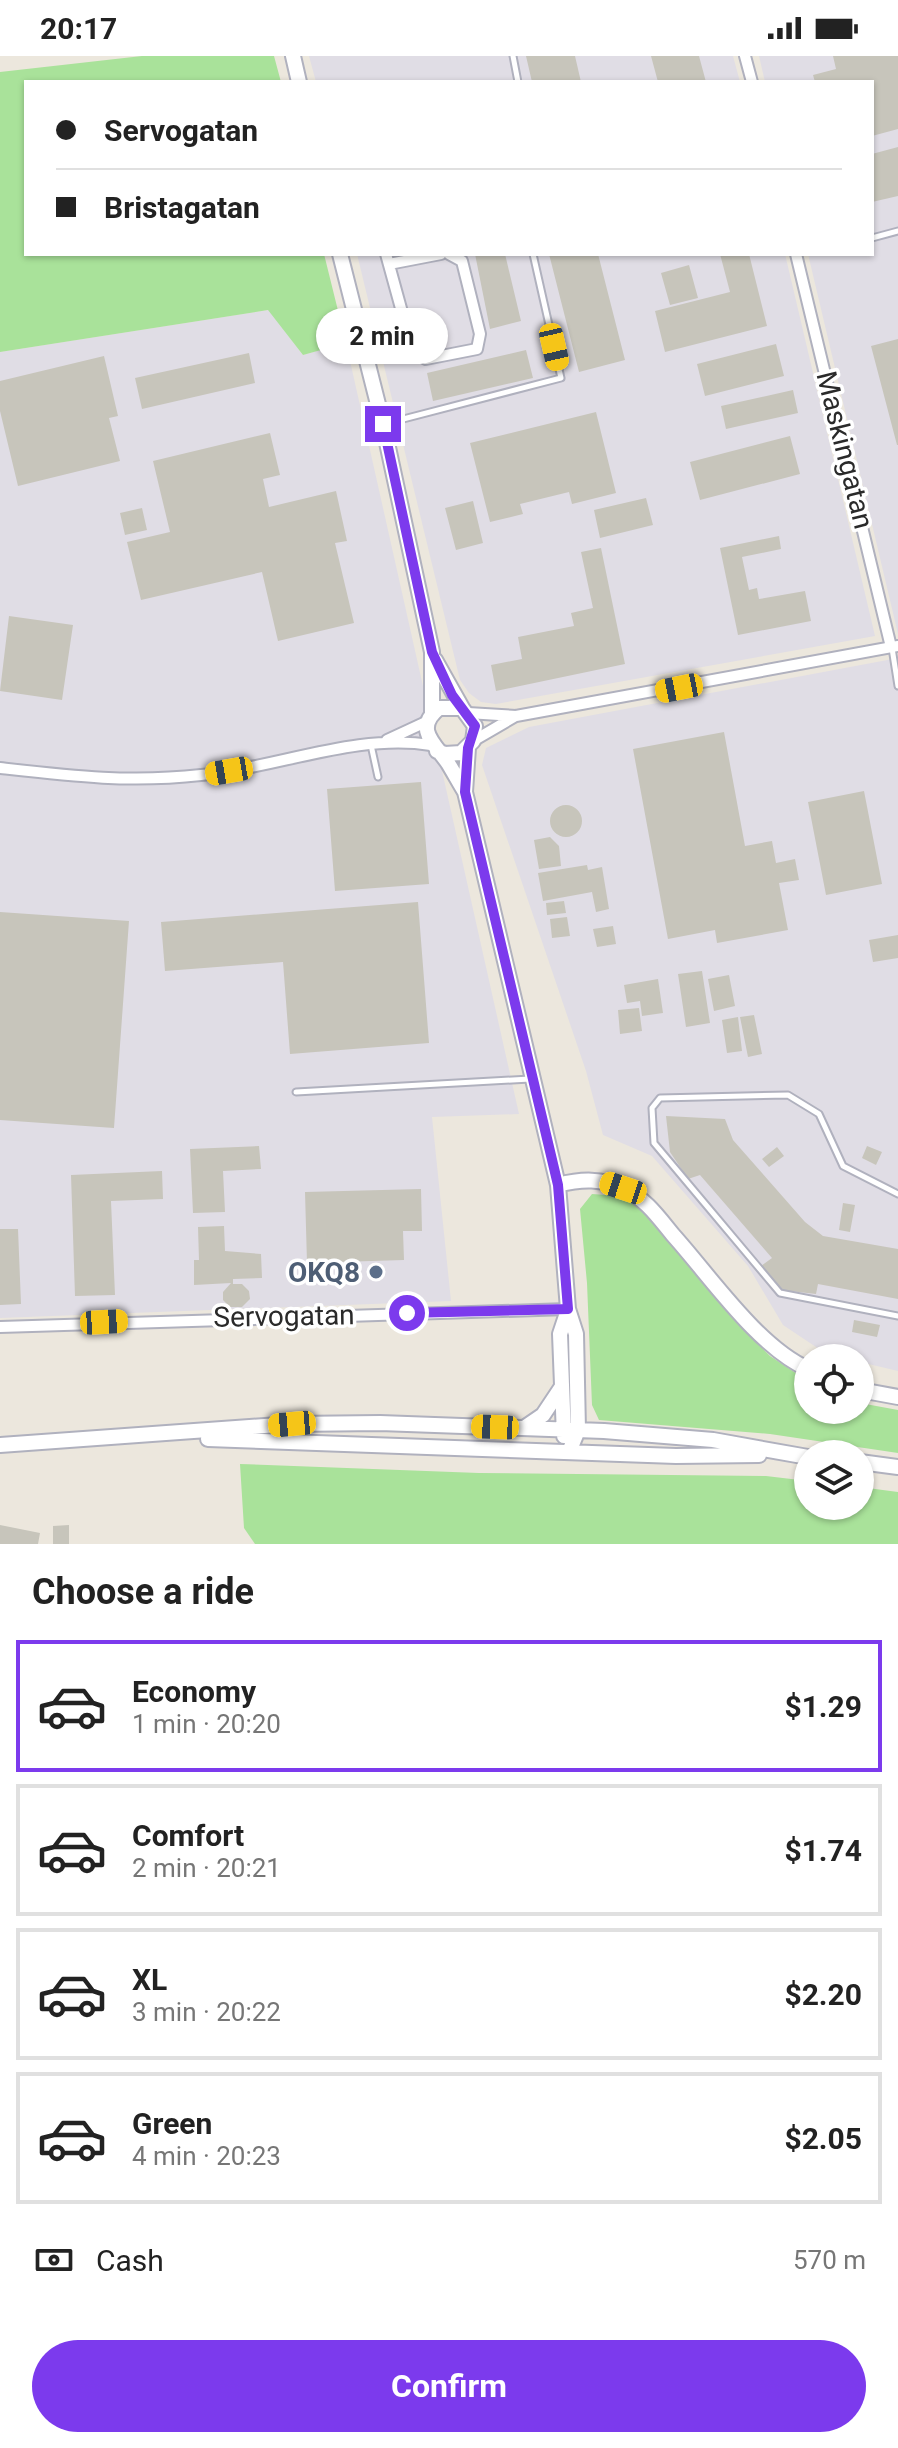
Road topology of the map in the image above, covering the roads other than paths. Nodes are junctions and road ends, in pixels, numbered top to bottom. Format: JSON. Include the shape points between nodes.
{"nodes":[{"id":1,"x":293,"y":56,"type":"edge"},
{"id":2,"x":513,"y":56,"type":"edge"},
{"id":3,"x":745,"y":56,"type":"edge"},
{"id":4,"x":299,"y":80,"type":"edge"},
{"id":5,"x":518,"y":80,"type":"edge"},
{"id":6,"x":751,"y":80,"type":"edge"},
{"id":7,"x":898,"y":231,"type":"edge"},
{"id":8,"x":874,"y":237,"type":"edge"},
{"id":9,"x":341,"y":256,"type":"edge"},
{"id":10,"x":420,"y":256,"type":"edge"},
{"id":11,"x":453,"y":256,"type":"edge"},
{"id":12,"x":533,"y":256,"type":"edge"},
{"id":13,"x":799,"y":256,"type":"edge"},
{"id":14,"x":388,"y":259,"type":"edge"},
{"id":15,"x":383,"y":424,"type":"junction"},
{"id":16,"x":895,"y":646,"type":"edge"},
{"id":17,"x":432,"y":652,"type":"junction"},
{"id":18,"x":898,"y":686,"type":"edge"},
{"id":19,"x":465,"y":710,"type":"junction"},
{"id":20,"x":516,"y":716,"type":"junction"},
{"id":21,"x":430,"y":717,"type":"junction"},
{"id":22,"x":385,"y":741,"type":"junction"},
{"id":23,"x":371,"y":744,"type":"junction"},
{"id":24,"x":471,"y":744,"type":"junction"},
{"id":25,"x":434,"y":748,"type":"junction"},
{"id":26,"x":0,"y":768,"type":"edge"},
{"id":27,"x":378,"y":777,"type":"dead end"},
{"id":28,"x":465,"y":792,"type":"junction"},
{"id":29,"x":531,"y":1079,"type":"junction"},
{"id":30,"x":296,"y":1092,"type":"dead end"},
{"id":31,"x":558,"y":1185,"type":"junction"},
{"id":32,"x":898,"y":1194,"type":"edge"},
{"id":33,"x":568,"y":1309,"type":"junction"},
{"id":34,"x":898,"y":1316,"type":"edge"},
{"id":35,"x":0,"y":1327,"type":"edge"},
{"id":36,"x":794,"y":1362,"type":"edge"},
{"id":37,"x":561,"y":1388,"type":"junction"},
{"id":38,"x":874,"y":1393,"type":"edge"},
{"id":39,"x":898,"y":1397,"type":"edge"},
{"id":40,"x":524,"y":1428,"type":"junction"},
{"id":41,"x":562,"y":1429,"type":"junction"},
{"id":42,"x":578,"y":1430,"type":"junction"},
{"id":43,"x":156,"y":1436,"type":"junction"},
{"id":44,"x":0,"y":1445,"type":"edge"},
{"id":45,"x":569,"y":1452,"type":"junction"},
{"id":46,"x":788,"y":1454,"type":"junction"},
{"id":47,"x":794,"y":1455,"type":"edge"},
{"id":48,"x":874,"y":1464,"type":"edge"},
{"id":49,"x":898,"y":1467,"type":"edge"}],
"edges":[{"from":1,"to":4,"type":"street"},
{"from":2,"to":5,"type":"lane"},
{"from":3,"to":6,"type":"street"},
{"from":7,"to":8,"type":"lane"},
{"from":9,"to":15,"type":"street"},
{"from":10,"to":14,"type":"street"},
{"from":11,"to":14,"type":"street","via":[[462,261],[480,334],[477,349],[426,359],[413,352]]},
{"from":12,"to":15,"type":"lane","via":[[561,378]]},
{"from":13,"to":16,"type":"street","name":"Maskingatan"},
{"from":15,"to":17,"type":"street"},
{"from":16,"to":18,"type":"lane"},
{"from":16,"to":20,"type":"street"},
{"from":17,"to":19,"type":"street"},
{"from":17,"to":21,"type":"street"},
{"from":19,"to":20,"type":"street"},
{"from":19,"to":21,"type":"street","via":[[447,706]]},
{"from":19,"to":24,"type":"street","via":[[475,726]]},
{"from":20,"to":24,"type":"street"},
{"from":21,"to":22,"type":"street"},
{"from":21,"to":25,"type":"street","via":[[426,729]]},
{"from":22,"to":23,"type":"street"},
{"from":22,"to":25,"type":"street"},
{"from":23,"to":26,"type":"street","via":[[188,776],[111,781]]},
{"from":23,"to":27,"type":"lane"},
{"from":24,"to":25,"type":"street","via":[[453,755]]},
{"from":24,"to":28,"type":"street"},
{"from":25,"to":28,"type":"street"},
{"from":28,"to":29,"type":"street"},
{"from":29,"to":30,"type":"lane"},
{"from":29,"to":31,"type":"street"},
{"from":31,"to":33,"type":"street"},
{"from":31,"to":36,"type":"street","via":[[600,1181],[637,1196],[755,1327]]},
{"from":32,"to":34,"type":"lane","via":[[843,1166],[819,1114],[788,1095],[660,1098],[652,1108],[654,1143],[780,1293]]},
{"from":33,"to":35,"type":"street","name":"Servogatan"},
{"from":33,"to":37,"type":"street","via":[[560,1334]]},
{"from":33,"to":42,"type":"street","via":[[576,1334]]},
{"from":37,"to":40,"type":"street","via":[[543,1415]]},
{"from":37,"to":41,"type":"street"},
{"from":38,"to":39,"type":"street"},
{"from":40,"to":41,"type":"street"},
{"from":40,"to":43,"type":"street","via":[[292,1424]]},
{"from":41,"to":42,"type":"street"},
{"from":41,"to":45,"type":"street"},
{"from":42,"to":45,"type":"street"},
{"from":42,"to":46,"type":"street","via":[[713,1440]]},
{"from":43,"to":44,"type":"street"},
{"from":43,"to":45,"type":"street"},
{"from":45,"to":46,"type":"street"},
{"from":46,"to":47,"type":"street"},
{"from":48,"to":49,"type":"street"}]}
